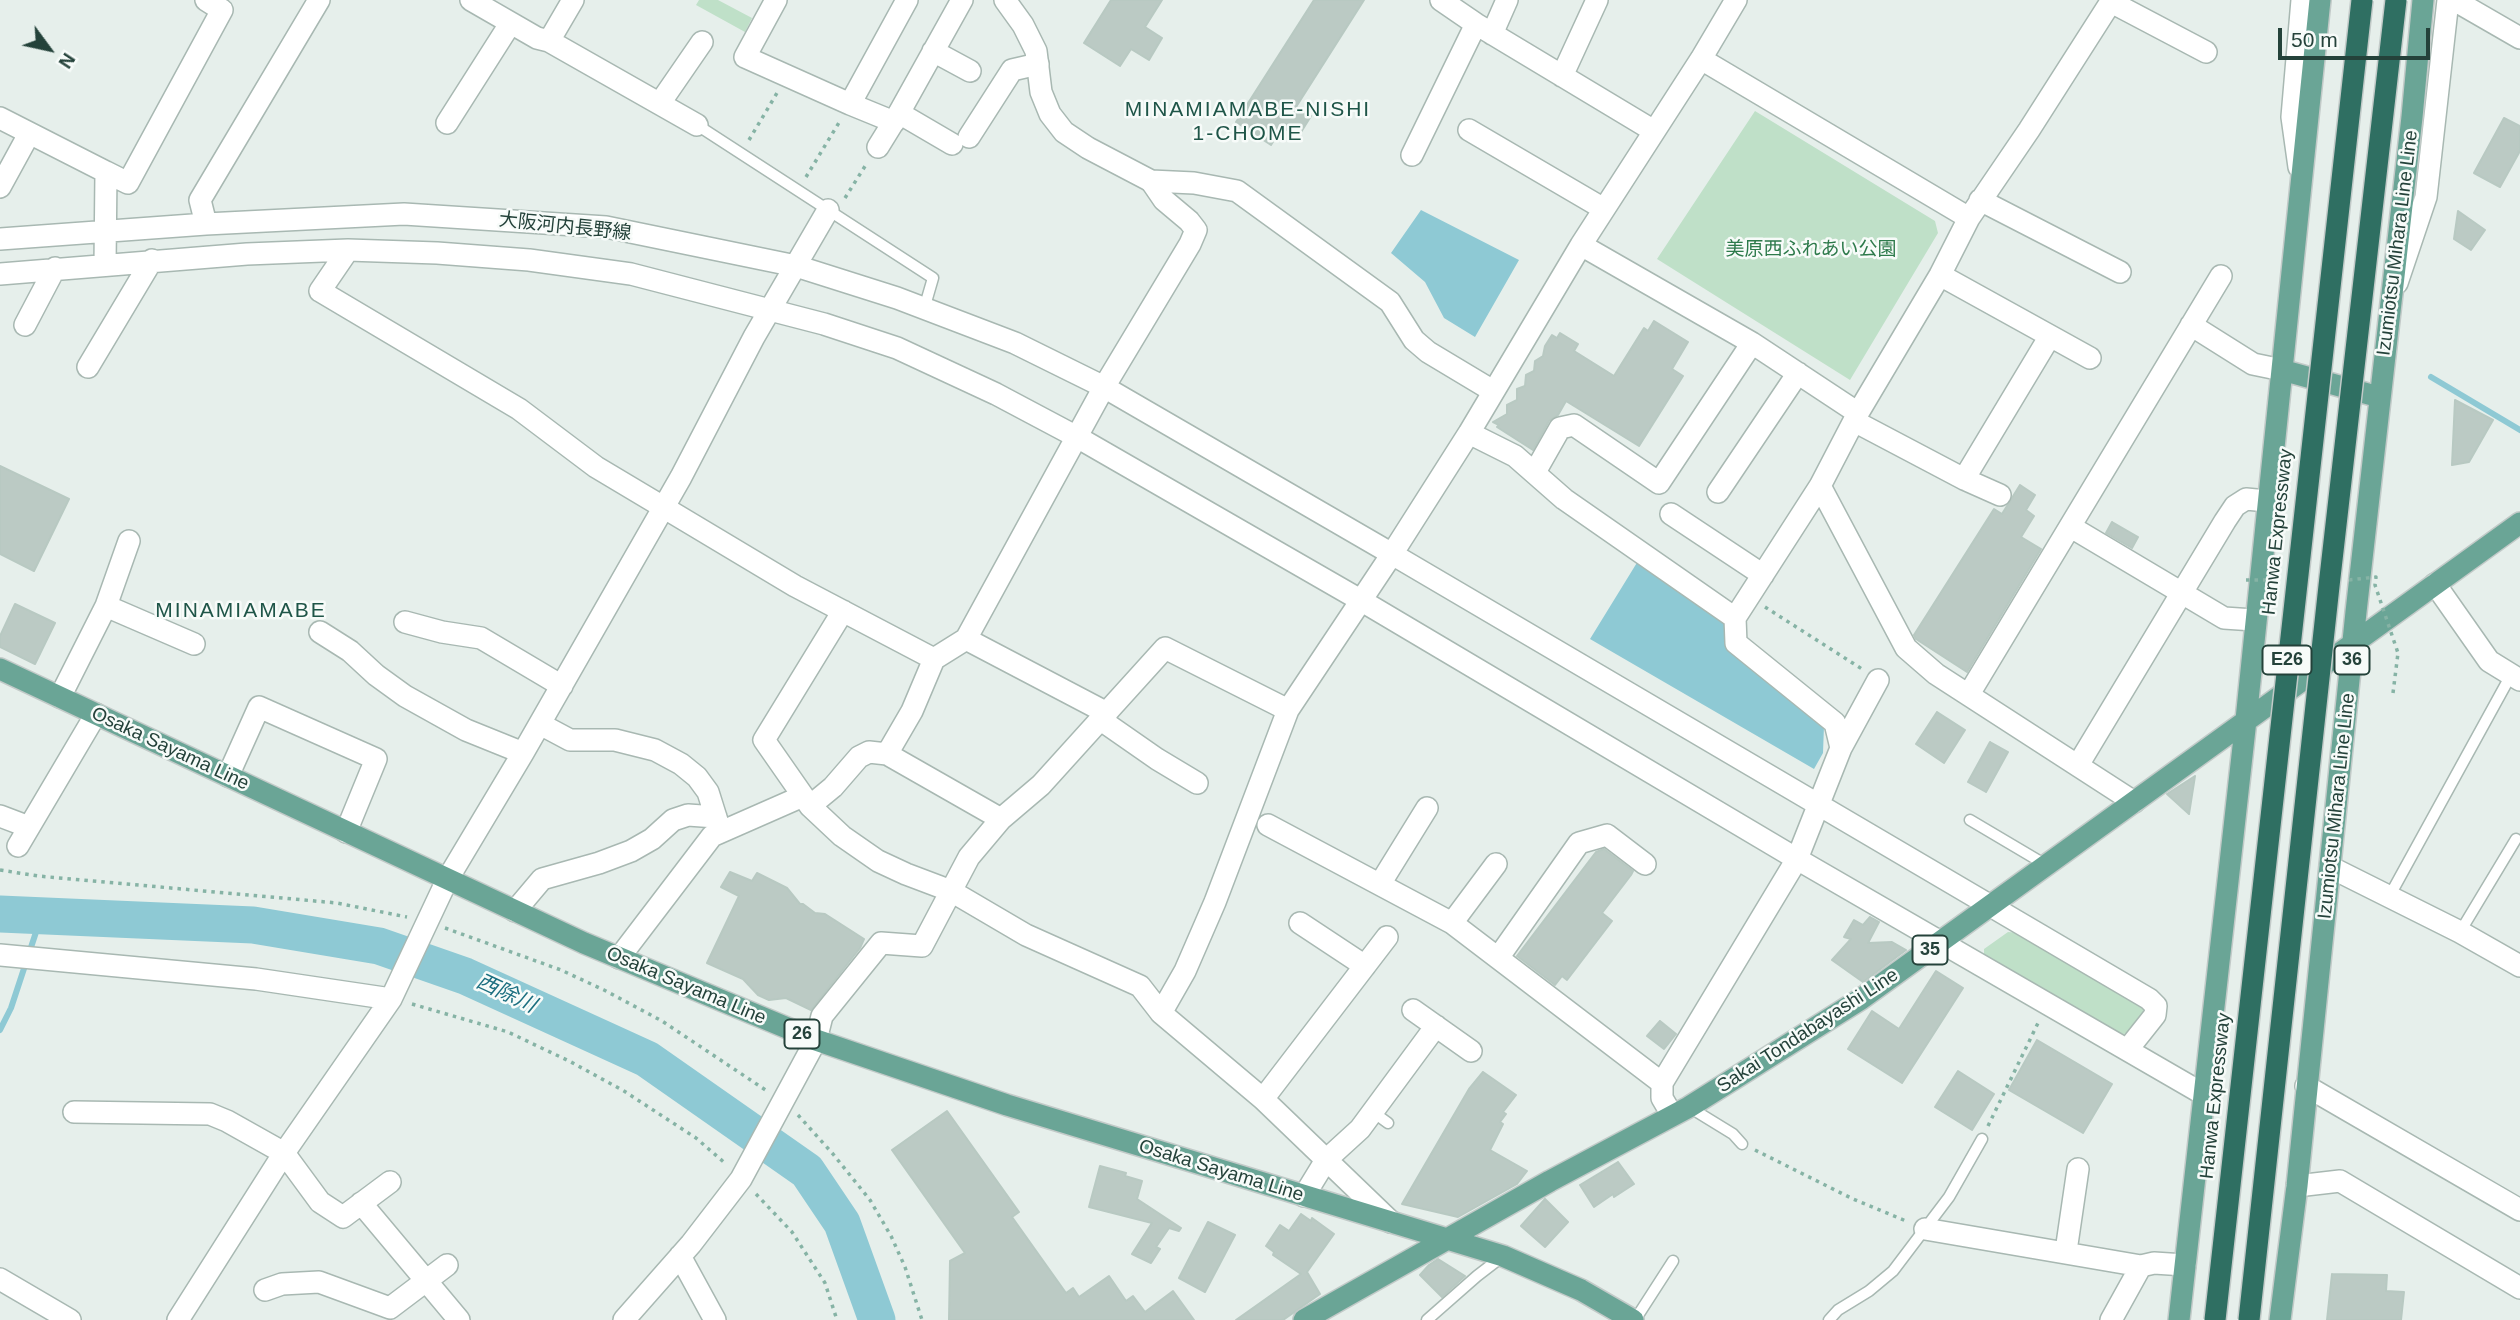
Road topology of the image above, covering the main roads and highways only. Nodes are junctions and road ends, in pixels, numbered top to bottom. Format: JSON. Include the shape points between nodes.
{"nodes":[{"id":1,"x":2320,"y":0,"type":"edge"},
{"id":2,"x":2362,"y":0,"type":"edge"},
{"id":3,"x":2396,"y":0,"type":"edge"},
{"id":4,"x":2423,"y":0,"type":"edge"},
{"id":5,"x":2282,"y":370,"type":"junction"},
{"id":6,"x":2379,"y":397,"type":"junction"},
{"id":7,"x":2520,"y":523,"type":"edge"},
{"id":8,"x":2353,"y":644,"type":"junction"},
{"id":9,"x":0,"y":669,"type":"edge"},
{"id":10,"x":2246,"y":720,"type":"junction"},
{"id":11,"x":1449,"y":1239,"type":"junction"},
{"id":12,"x":1317,"y":1317,"type":"edge"},
{"id":13,"x":1634,"y":1320,"type":"edge"},
{"id":14,"x":2179,"y":1320,"type":"edge"},
{"id":15,"x":2215,"y":1320,"type":"edge"},
{"id":16,"x":2249,"y":1320,"type":"edge"},
{"id":17,"x":2280,"y":1320,"type":"edge"}],
"edges":[{"from":1,"to":5,"type":"main road"},
{"from":2,"to":15,"type":"highway","name":"Hanwa Expressway","number":"E26","bridge":true},
{"from":3,"to":16,"type":"highway","number":"E26","bridge":true},
{"from":4,"to":6,"type":"main road","name":"Izumiotsu Mihara Line Line","number":"36"},
{"from":5,"to":6,"type":"main road"},
{"from":5,"to":10,"type":"main road"},
{"from":6,"to":8,"type":"main road","name":"Izumiotsu Mihara Line Line","number":"36"},
{"from":7,"to":8,"type":"main road","name":"Sakai Tondabayashi Line","number":"35"},
{"from":8,"to":10,"type":"main road","name":"Sakai Tondabayashi Line","number":"35"},
{"from":8,"to":17,"type":"main road","name":"Izumiotsu Mihara Line Line","number":"36"},
{"from":9,"to":11,"type":"main road","name":"Osaka Sayama Line","number":"26","via":[[515,912],[816,1040],[1007,1105]]},
{"from":10,"to":11,"type":"main road","name":"Sakai Tondabayashi Line","number":"35","via":[[1861,999],[1681,1111]]},
{"from":10,"to":14,"type":"main road"},
{"from":11,"to":12,"type":"main road","name":"Sakai Tondabayashi Line","number":"35"},
{"from":11,"to":13,"type":"main road","name":"Osaka Sayama Line","number":"26","via":[[1503,1256],[1581,1290]]}]}
